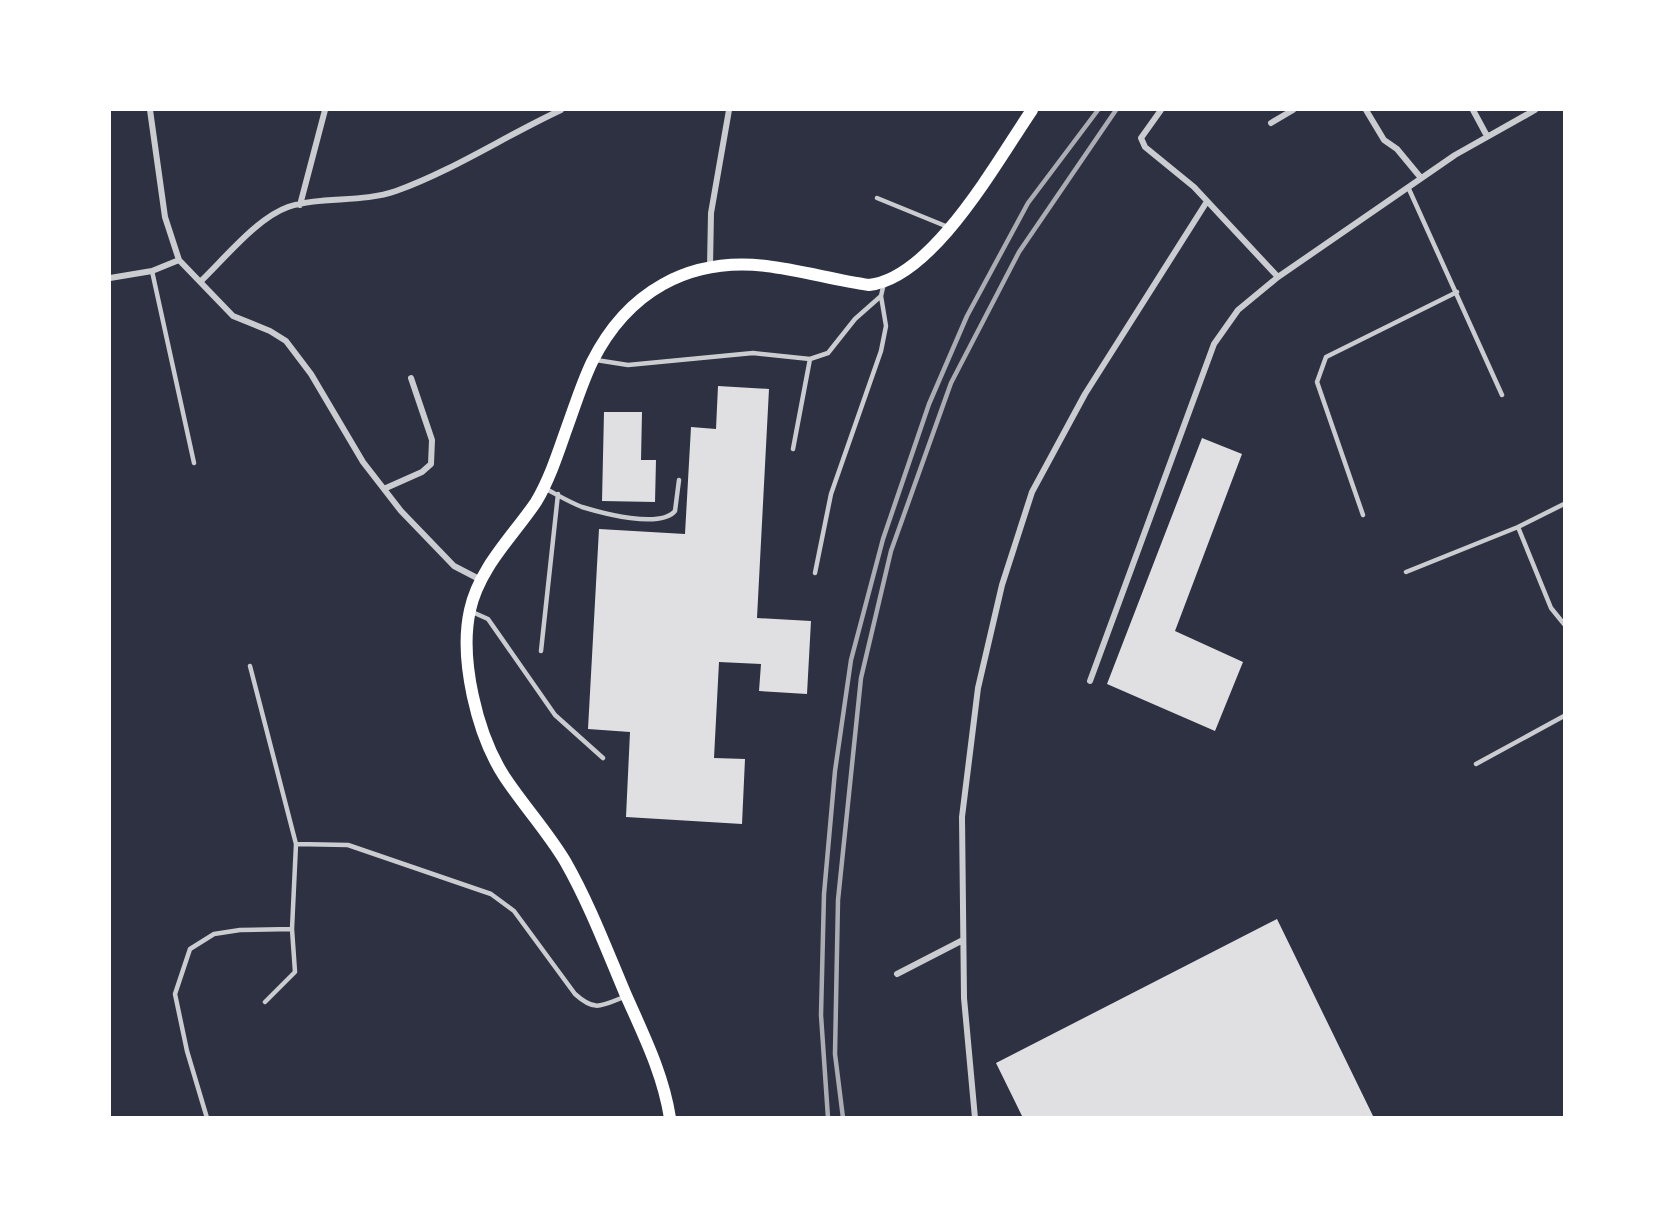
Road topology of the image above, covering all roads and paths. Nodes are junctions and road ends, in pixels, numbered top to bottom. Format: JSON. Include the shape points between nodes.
{"nodes":[{"id":1,"x":150,"y":110,"type":"edge"},
{"id":2,"x":325,"y":110,"type":"edge"},
{"id":3,"x":557,"y":110,"type":"edge"},
{"id":4,"x":729,"y":110,"type":"edge"},
{"id":5,"x":1032,"y":110,"type":"edge"},
{"id":6,"x":1161,"y":110,"type":"edge"},
{"id":7,"x":1293,"y":110,"type":"edge"},
{"id":8,"x":1366,"y":110,"type":"edge"},
{"id":9,"x":1473,"y":110,"type":"edge"},
{"id":10,"x":1535,"y":110,"type":"edge"},
{"id":11,"x":1271,"y":123,"type":"dead end"},
{"id":12,"x":1487,"y":136,"type":"junction"},
{"id":13,"x":1422,"y":178,"type":"junction"},
{"id":14,"x":1408,"y":187,"type":"junction"},
{"id":15,"x":878,"y":198,"type":"dead end"},
{"id":16,"x":1206,"y":203,"type":"junction"},
{"id":17,"x":300,"y":205,"type":"junction"},
{"id":18,"x":951,"y":228,"type":"junction"},
{"id":19,"x":179,"y":260,"type":"junction"},
{"id":20,"x":710,"y":266,"type":"junction"},
{"id":21,"x":152,"y":271,"type":"junction"},
{"id":22,"x":1278,"y":277,"type":"junction"},
{"id":23,"x":110,"y":278,"type":"edge"},
{"id":24,"x":201,"y":281,"type":"junction"},
{"id":25,"x":884,"y":283,"type":"junction"},
{"id":26,"x":1457,"y":292,"type":"junction"},
{"id":27,"x":881,"y":296,"type":"junction"},
{"id":28,"x":593,"y":359,"type":"junction"},
{"id":29,"x":810,"y":359,"type":"junction"},
{"id":30,"x":411,"y":378,"type":"dead end"},
{"id":31,"x":1502,"y":395,"type":"dead end"},
{"id":32,"x":794,"y":449,"type":"dead end"},
{"id":33,"x":194,"y":463,"type":"dead end"},
{"id":34,"x":679,"y":480,"type":"dead end"},
{"id":35,"x":386,"y":488,"type":"junction"},
{"id":36,"x":544,"y":488,"type":"junction"},
{"id":37,"x":558,"y":494,"type":"junction"},
{"id":38,"x":1564,"y":504,"type":"edge"},
{"id":39,"x":1363,"y":515,"type":"dead end"},
{"id":40,"x":1518,"y":527,"type":"junction"},
{"id":41,"x":1406,"y":572,"type":"dead end"},
{"id":42,"x":814,"y":573,"type":"dead end"},
{"id":43,"x":481,"y":580,"type":"junction"},
{"id":44,"x":470,"y":611,"type":"junction"},
{"id":45,"x":1564,"y":624,"type":"edge"},
{"id":46,"x":541,"y":651,"type":"dead end"},
{"id":47,"x":250,"y":666,"type":"dead end"},
{"id":48,"x":1090,"y":681,"type":"dead end"},
{"id":49,"x":1564,"y":716,"type":"edge"},
{"id":50,"x":603,"y":758,"type":"dead end"},
{"id":51,"x":1476,"y":764,"type":"dead end"},
{"id":52,"x":296,"y":844,"type":"junction"},
{"id":53,"x":292,"y":929,"type":"junction"},
{"id":54,"x":963,"y":940,"type":"junction"},
{"id":55,"x":897,"y":974,"type":"dead end"},
{"id":56,"x":626,"y":996,"type":"junction"},
{"id":57,"x":265,"y":1002,"type":"dead end"},
{"id":58,"x":207,"y":1118,"type":"edge"},
{"id":59,"x":670,"y":1118,"type":"edge"},
{"id":60,"x":975,"y":1118,"type":"edge"}],
"edges":[{"from":1,"to":19,"type":"street","via":[[165,217]]},
{"from":2,"to":17,"type":"street"},
{"from":3,"to":17,"type":"street","via":[[394,192]]},
{"from":4,"to":20,"type":"street","via":[[711,213]]},
{"from":5,"to":18,"type":"main road"},
{"from":6,"to":16,"type":"street","via":[[1141,138],[1145,147],[1194,187]]},
{"from":7,"to":11,"type":"street"},
{"from":8,"to":13,"type":"street","via":[[1384,140]]},
{"from":9,"to":12,"type":"street"},
{"from":10,"to":12,"type":"street"},
{"from":12,"to":13,"type":"street"},
{"from":13,"to":14,"type":"street"},
{"from":14,"to":22,"type":"street"},
{"from":14,"to":26,"type":"lane"},
{"from":15,"to":18,"type":"lane"},
{"from":16,"to":22,"type":"street"},
{"from":16,"to":54,"type":"street","via":[[1085,394],[1028,502],[1002,585],[978,688],[962,817]]},
{"from":17,"to":24,"type":"street","via":[[263,221]]},
{"from":18,"to":25,"type":"main road","via":[[915,265]]},
{"from":19,"to":21,"type":"street"},
{"from":19,"to":24,"type":"street"},
{"from":20,"to":25,"type":"main road","via":[[769,266],[868,285]]},
{"from":20,"to":28,"type":"main road","via":[[675,277],[641,300],[614,327]]},
{"from":21,"to":23,"type":"street"},
{"from":21,"to":33,"type":"lane"},
{"from":22,"to":48,"type":"street","via":[[1238,310],[1215,344]]},
{"from":24,"to":35,"type":"street","via":[[232,316],[270,331],[292,348],[363,462]]},
{"from":25,"to":27,"type":"lane"},
{"from":26,"to":31,"type":"lane"},
{"from":26,"to":39,"type":"lane","via":[[1326,357],[1317,382]]},
{"from":27,"to":29,"type":"lane","via":[[855,319],[828,353]]},
{"from":27,"to":42,"type":"lane","via":[[886,326],[881,351],[831,494]]},
{"from":28,"to":29,"type":"lane","via":[[628,365],[753,353]]},
{"from":28,"to":36,"type":"main road"},
{"from":29,"to":32,"type":"lane"},
{"from":30,"to":35,"type":"street","via":[[432,440],[431,464]]},
{"from":34,"to":37,"type":"lane","via":[[675,510],[666,518],[653,521],[579,506]]},
{"from":35,"to":43,"type":"street","via":[[401,511],[454,566]]},
{"from":36,"to":37,"type":"lane"},
{"from":36,"to":43,"type":"main road"},
{"from":37,"to":46,"type":"lane"},
{"from":38,"to":40,"type":"lane"},
{"from":40,"to":41,"type":"lane"},
{"from":40,"to":45,"type":"lane","via":[[1551,608]]},
{"from":43,"to":44,"type":"main road"},
{"from":44,"to":50,"type":"lane","via":[[488,619],[555,715]]},
{"from":44,"to":56,"type":"main road","via":[[466,630],[473,695],[493,756],[564,860]]},
{"from":47,"to":52,"type":"lane"},
{"from":49,"to":51,"type":"lane"},
{"from":52,"to":53,"type":"lane"},
{"from":52,"to":56,"type":"lane","via":[[348,845],[491,894],[514,911],[575,994],[588,1005],[599,1006]]},
{"from":53,"to":57,"type":"lane","via":[[295,972]]},
{"from":53,"to":58,"type":"lane","via":[[214,934],[190,949],[175,994]]},
{"from":54,"to":55,"type":"street"},
{"from":54,"to":60,"type":"street","via":[[965,1022]]},
{"from":56,"to":59,"type":"main road","via":[[661,1076]]}]}
